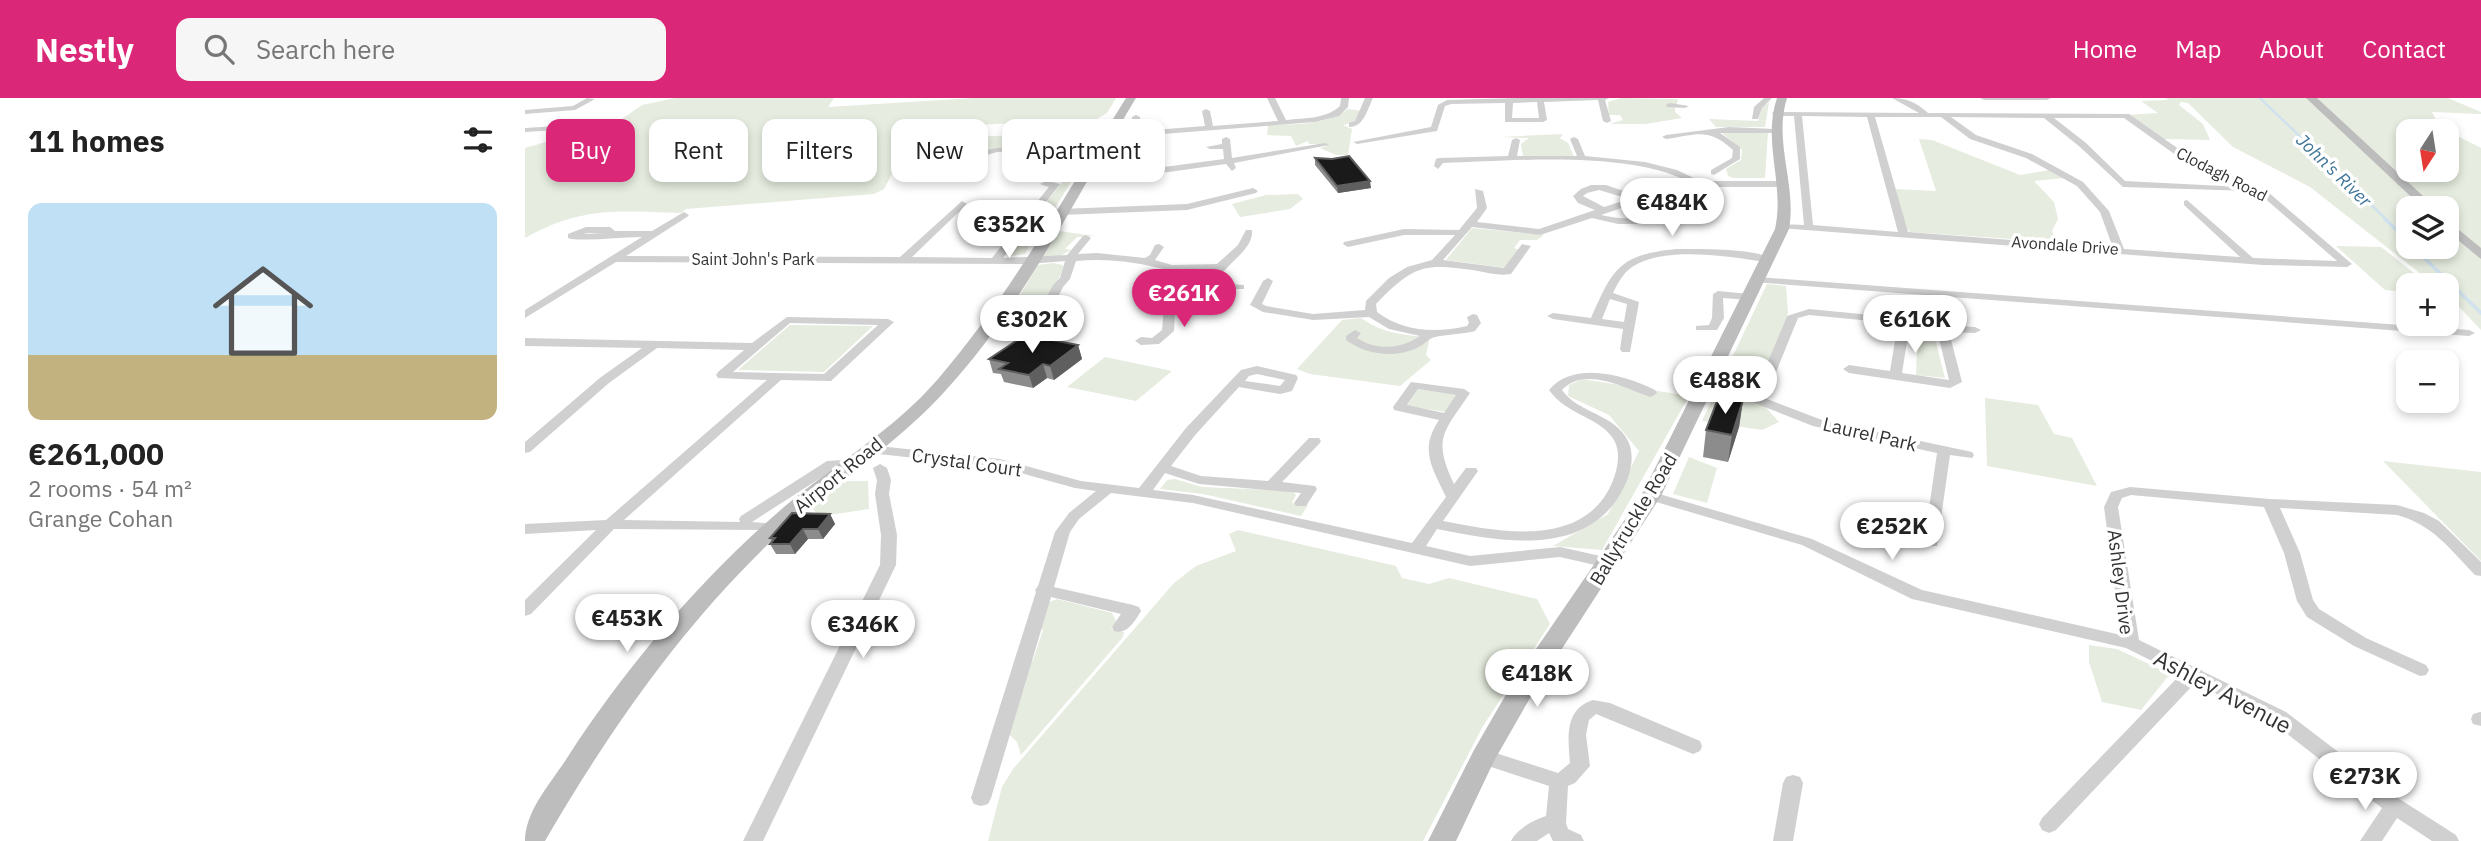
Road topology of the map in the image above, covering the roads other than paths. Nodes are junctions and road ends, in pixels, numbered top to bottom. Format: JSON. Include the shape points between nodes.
{"nodes":[{"id":1,"x":1131,"y":98,"type":"edge"},
{"id":2,"x":1369,"y":98,"type":"edge"},
{"id":3,"x":1768,"y":98,"type":"edge"},
{"id":4,"x":1782,"y":98,"type":"edge"},
{"id":5,"x":1896,"y":98,"type":"edge"},
{"id":6,"x":1984,"y":98,"type":"edge"},
{"id":7,"x":2047,"y":98,"type":"edge"},
{"id":8,"x":2311,"y":98,"type":"edge"},
{"id":9,"x":1271,"y":99,"type":"edge"},
{"id":10,"x":1603,"y":99,"type":"edge"},
{"id":11,"x":1540,"y":100,"type":"junction"},
{"id":12,"x":1509,"y":101,"type":"junction"},
{"id":13,"x":593,"y":103,"type":"edge"},
{"id":14,"x":1345,"y":103,"type":"edge"},
{"id":15,"x":1670,"y":105,"type":"dead end"},
{"id":16,"x":1685,"y":105,"type":"edge"},
{"id":17,"x":1366,"y":108,"type":"junction"},
{"id":18,"x":1206,"y":111,"type":"dead end"},
{"id":19,"x":525,"y":113,"type":"edge"},
{"id":20,"x":2045,"y":115,"type":"junction"},
{"id":21,"x":1798,"y":116,"type":"junction"},
{"id":22,"x":1927,"y":116,"type":"junction"},
{"id":23,"x":1944,"y":116,"type":"junction"},
{"id":24,"x":1755,"y":117,"type":"dead end"},
{"id":25,"x":1871,"y":117,"type":"junction"},
{"id":26,"x":1616,"y":118,"type":"dead end"},
{"id":27,"x":1119,"y":119,"type":"edge"},
{"id":28,"x":1283,"y":122,"type":"junction"},
{"id":29,"x":1776,"y":123,"type":"junction"},
{"id":30,"x":1352,"y":125,"type":"dead end"},
{"id":31,"x":546,"y":126,"type":"edge"},
{"id":32,"x":1209,"y":126,"type":"junction"},
{"id":33,"x":1434,"y":129,"type":"junction"},
{"id":34,"x":525,"y":130,"type":"edge"},
{"id":35,"x":1165,"y":131,"type":"edge"},
{"id":36,"x":1707,"y":131,"type":"junction"},
{"id":37,"x":1666,"y":137,"type":"dead end"},
{"id":38,"x":1442,"y":138,"type":"dead end"},
{"id":39,"x":1574,"y":139,"type":"dead end"},
{"id":40,"x":1516,"y":140,"type":"dead end"},
{"id":41,"x":1357,"y":142,"type":"dead end"},
{"id":42,"x":1325,"y":145,"type":"dead end"},
{"id":43,"x":1210,"y":147,"type":"dead end"},
{"id":44,"x":1512,"y":159,"type":"junction"},
{"id":45,"x":1582,"y":159,"type":"junction"},
{"id":46,"x":1228,"y":160,"type":"junction"},
{"id":47,"x":1438,"y":166,"type":"dead end"},
{"id":48,"x":1165,"y":170,"type":"edge"},
{"id":49,"x":1233,"y":170,"type":"dead end"},
{"id":50,"x":1714,"y":172,"type":"dead end"},
{"id":51,"x":1053,"y":182,"type":"edge"},
{"id":52,"x":1080,"y":182,"type":"edge"},
{"id":53,"x":1697,"y":183,"type":"junction"},
{"id":54,"x":1782,"y":184,"type":"junction"},
{"id":55,"x":2257,"y":190,"type":"junction"},
{"id":56,"x":1253,"y":191,"type":"dead end"},
{"id":57,"x":1478,"y":191,"type":"dead end"},
{"id":58,"x":2417,"y":196,"type":"edge"},
{"id":59,"x":1637,"y":199,"type":"junction"},
{"id":60,"x":2187,"y":203,"type":"dead end"},
{"id":61,"x":962,"y":204,"type":"dead end"},
{"id":62,"x":1656,"y":205,"type":"dead end"},
{"id":63,"x":1061,"y":212,"type":"junction"},
{"id":64,"x":1598,"y":213,"type":"junction"},
{"id":65,"x":684,"y":215,"type":"dead end"},
{"id":66,"x":1470,"y":224,"type":"junction"},
{"id":67,"x":1783,"y":226,"type":"junction"},
{"id":68,"x":1809,"y":229,"type":"junction"},
{"id":69,"x":1249,"y":232,"type":"dead end"},
{"id":70,"x":1461,"y":233,"type":"junction"},
{"id":71,"x":611,"y":234,"type":"dead end"},
{"id":72,"x":654,"y":234,"type":"junction"},
{"id":73,"x":1904,"y":235,"type":"junction"},
{"id":74,"x":2459,"y":235,"type":"edge"},
{"id":75,"x":1086,"y":238,"type":"dead end"},
{"id":76,"x":1347,"y":244,"type":"dead end"},
{"id":77,"x":1526,"y":246,"type":"dead end"},
{"id":78,"x":1159,"y":247,"type":"dead end"},
{"id":79,"x":2119,"y":249,"type":"junction"},
{"id":80,"x":2481,"y":255,"type":"edge"},
{"id":81,"x":1072,"y":257,"type":"junction"},
{"id":82,"x":615,"y":259,"type":"junction"},
{"id":83,"x":1767,"y":259,"type":"junction"},
{"id":84,"x":903,"y":260,"type":"junction"},
{"id":85,"x":996,"y":260,"type":"junction"},
{"id":86,"x":2249,"y":260,"type":"junction"},
{"id":87,"x":1029,"y":261,"type":"junction"},
{"id":88,"x":1146,"y":261,"type":"junction"},
{"id":89,"x":1436,"y":262,"type":"junction"},
{"id":90,"x":2347,"y":264,"type":"joint"},
{"id":91,"x":1218,"y":267,"type":"junction"},
{"id":92,"x":1173,"y":268,"type":"junction"},
{"id":93,"x":1756,"y":280,"type":"junction"},
{"id":94,"x":1268,"y":281,"type":"dead end"},
{"id":95,"x":1240,"y":287,"type":"dead end"},
{"id":96,"x":1169,"y":292,"type":"junction"},
{"id":97,"x":1144,"y":293,"type":"dead end"},
{"id":98,"x":1608,"y":295,"type":"junction"},
{"id":99,"x":1749,"y":297,"type":"junction"},
{"id":100,"x":1372,"y":313,"type":"junction"},
{"id":101,"x":525,"y":314,"type":"edge"},
{"id":102,"x":1553,"y":316,"type":"dead end"},
{"id":103,"x":1473,"y":317,"type":"dead end"},
{"id":104,"x":1595,"y":322,"type":"junction"},
{"id":105,"x":1038,"y":324,"type":"dead end"},
{"id":106,"x":1630,"y":326,"type":"junction"},
{"id":107,"x":1700,"y":328,"type":"dead end"},
{"id":108,"x":1942,"y":328,"type":"junction"},
{"id":109,"x":1903,"y":329,"type":"dead end"},
{"id":110,"x":1975,"y":330,"type":"dead end"},
{"id":111,"x":1430,"y":332,"type":"junction"},
{"id":112,"x":1355,"y":333,"type":"dead end"},
{"id":113,"x":2469,"y":333,"type":"dead end"},
{"id":114,"x":1141,"y":341,"type":"dead end"},
{"id":115,"x":525,"y":342,"type":"edge"},
{"id":116,"x":653,"y":345,"type":"junction"},
{"id":117,"x":755,"y":347,"type":"junction"},
{"id":118,"x":1626,"y":349,"type":"dead end"},
{"id":119,"x":1849,"y":369,"type":"dead end"},
{"id":120,"x":1895,"y":376,"type":"junction"},
{"id":121,"x":778,"y":377,"type":"junction"},
{"id":122,"x":1237,"y":383,"type":"dead end"},
{"id":123,"x":1706,"y":386,"type":"junction"},
{"id":124,"x":1735,"y":391,"type":"junction"},
{"id":125,"x":1651,"y":393,"type":"dead end"},
{"id":126,"x":1448,"y":418,"type":"dead end"},
{"id":127,"x":1314,"y":441,"type":"dead end"},
{"id":128,"x":525,"y":449,"type":"edge"},
{"id":129,"x":1944,"y":450,"type":"junction"},
{"id":130,"x":861,"y":455,"type":"junction"},
{"id":131,"x":1967,"y":455,"type":"dead end"},
{"id":132,"x":880,"y":468,"type":"dead end"},
{"id":133,"x":1163,"y":468,"type":"junction"},
{"id":134,"x":1471,"y":471,"type":"dead end"},
{"id":135,"x":1274,"y":484,"type":"junction"},
{"id":136,"x":1106,"y":490,"type":"junction"},
{"id":137,"x":1143,"y":493,"type":"junction"},
{"id":138,"x":1651,"y":496,"type":"junction"},
{"id":139,"x":1453,"y":497,"type":"junction"},
{"id":140,"x":1301,"y":503,"type":"dead end"},
{"id":141,"x":2270,"y":503,"type":"junction"},
{"id":142,"x":746,"y":519,"type":"dead end"},
{"id":143,"x":610,"y":524,"type":"junction"},
{"id":144,"x":1435,"y":524,"type":"junction"},
{"id":145,"x":774,"y":527,"type":"junction"},
{"id":146,"x":525,"y":529,"type":"edge"},
{"id":147,"x":1932,"y":543,"type":"dead end"},
{"id":148,"x":1415,"y":550,"type":"junction"},
{"id":149,"x":1608,"y":564,"type":"junction"},
{"id":150,"x":2481,"y":571,"type":"edge"},
{"id":151,"x":1043,"y":590,"type":"junction"},
{"id":152,"x":525,"y":610,"type":"edge"},
{"id":153,"x":1120,"y":627,"type":"dead end"},
{"id":154,"x":2131,"y":643,"type":"junction"},
{"id":155,"x":2420,"y":670,"type":"dead end"},
{"id":156,"x":2194,"y":672,"type":"junction"},
{"id":157,"x":1693,"y":746,"type":"dead end"},
{"id":158,"x":1483,"y":757,"type":"junction"},
{"id":159,"x":1559,"y":781,"type":"junction"},
{"id":160,"x":1793,"y":783,"type":"dead end"},
{"id":161,"x":981,"y":797,"type":"dead end"},
{"id":162,"x":2394,"y":806,"type":"junction"},
{"id":163,"x":1556,"y":823,"type":"junction"},
{"id":164,"x":2049,"y":824,"type":"dead end"},
{"id":165,"x":530,"y":841,"type":"edge"},
{"id":166,"x":753,"y":841,"type":"edge"},
{"id":167,"x":1442,"y":841,"type":"edge"},
{"id":168,"x":1521,"y":841,"type":"edge"},
{"id":169,"x":1574,"y":841,"type":"edge"},
{"id":170,"x":1783,"y":841,"type":"edge"},
{"id":171,"x":2370,"y":841,"type":"edge"},
{"id":172,"x":2449,"y":841,"type":"edge"}],
"edges":[{"from":1,"to":27,"type":"main road","name":"Airport Road"},
{"from":2,"to":17,"type":"street"},
{"from":3,"to":24,"type":"street"},
{"from":4,"to":29,"type":"main road","name":"Ballytruckle Road"},
{"from":5,"to":22,"type":"street"},
{"from":6,"to":7,"type":"street"},
{"from":8,"to":58,"type":"main road"},
{"from":9,"to":28,"type":"street"},
{"from":10,"to":11,"type":"street"},
{"from":10,"to":26,"type":"street","via":[[1607,119]]},
{"from":11,"to":12,"type":"street"},
{"from":11,"to":12,"type":"street","via":[[1548,120],[1508,124]]},
{"from":12,"to":33,"type":"street","via":[[1445,103]]},
{"from":13,"to":19,"type":"street"},
{"from":14,"to":17,"type":"street"},
{"from":14,"to":28,"type":"street","via":[[1326,118]]},
{"from":15,"to":16,"type":"street"},
{"from":17,"to":30,"type":"street"},
{"from":18,"to":32,"type":"street"},
{"from":20,"to":23,"type":"street"},
{"from":20,"to":55,"type":"street","name":"Clodagh Road","via":[[2126,117],[2179,155]]},
{"from":20,"to":55,"type":"street","via":[[2123,184]]},
{"from":21,"to":25,"type":"street"},
{"from":21,"to":29,"type":"street"},
{"from":21,"to":68,"type":"street"},
{"from":22,"to":23,"type":"street"},
{"from":22,"to":25,"type":"street"},
{"from":23,"to":79,"type":"street","via":[[1973,137],[2029,156],[2080,184],[2104,211]]},
{"from":25,"to":73,"type":"street"},
{"from":28,"to":32,"type":"street"},
{"from":29,"to":36,"type":"street"},
{"from":29,"to":54,"type":"main road","name":"Ballytruckle Road"},
{"from":31,"to":34,"type":"street"},
{"from":32,"to":35,"type":"street"},
{"from":33,"to":38,"type":"street"},
{"from":33,"to":41,"type":"street"},
{"from":36,"to":37,"type":"street"},
{"from":36,"to":50,"type":"street","via":[[1737,149],[1736,159]]},
{"from":39,"to":45,"type":"street"},
{"from":40,"to":44,"type":"street"},
{"from":42,"to":46,"type":"street"},
{"from":43,"to":46,"type":"street","via":[[1226,143]]},
{"from":44,"to":45,"type":"street"},
{"from":44,"to":47,"type":"street","via":[[1439,161]]},
{"from":45,"to":53,"type":"street","via":[[1646,165]]},
{"from":46,"to":48,"type":"street"},
{"from":46,"to":49,"type":"street"},
{"from":51,"to":85,"type":"street"},
{"from":52,"to":63,"type":"main road","name":"Airport Road"},
{"from":53,"to":54,"type":"street"},
{"from":53,"to":59,"type":"street"},
{"from":54,"to":67,"type":"main road","name":"Ballytruckle Road"},
{"from":55,"to":90,"type":"street","name":"Clodagh Road"},
{"from":56,"to":63,"type":"street","via":[[1187,207]]},
{"from":57,"to":66,"type":"street","via":[[1482,208]]},
{"from":59,"to":64,"type":"street"},
{"from":59,"to":64,"type":"street","via":[[1603,187],[1589,188],[1578,196]]},
{"from":60,"to":86,"type":"street"},
{"from":61,"to":84,"type":"street"},
{"from":62,"to":64,"type":"street","via":[[1659,212],[1641,218],[1607,220]]},
{"from":63,"to":87,"type":"main road","name":"Airport Road"},
{"from":64,"to":66,"type":"street","via":[[1540,232]]},
{"from":65,"to":72,"type":"street"},
{"from":66,"to":70,"type":"street"},
{"from":67,"to":68,"type":"street","name":"Avondale Drive"},
{"from":67,"to":83,"type":"main road","name":"Ballytruckle Road"},
{"from":68,"to":73,"type":"street","name":"Avondale Drive"},
{"from":69,"to":91,"type":"street","via":[[1248,239]]},
{"from":70,"to":76,"type":"street","via":[[1418,229]]},
{"from":70,"to":89,"type":"street"},
{"from":71,"to":72,"type":"street"},
{"from":72,"to":82,"type":"street"},
{"from":73,"to":79,"type":"street","name":"Avondale Drive"},
{"from":74,"to":80,"type":"main road"},
{"from":75,"to":81,"type":"street"},
{"from":77,"to":89,"type":"street","via":[[1507,272]]},
{"from":78,"to":88,"type":"street"},
{"from":79,"to":86,"type":"street","name":"Avondale Drive"},
{"from":81,"to":87,"type":"street","name":"Saint John's Park"},
{"from":81,"to":88,"type":"street","name":"Saint John's Park"},
{"from":81,"to":105,"type":"street","via":[[1065,279]]},
{"from":82,"to":84,"type":"street","name":"Saint John's Park"},
{"from":82,"to":101,"type":"street"},
{"from":83,"to":93,"type":"main road","name":"Ballytruckle Road"},
{"from":83,"to":98,"type":"street","via":[[1717,251],[1643,259],[1628,264]]},
{"from":84,"to":85,"type":"street","name":"Saint John's Park"},
{"from":85,"to":87,"type":"street","name":"Saint John's Park"},
{"from":86,"to":90,"type":"street","name":"Avondale Drive"},
{"from":87,"to":130,"type":"main road","name":"Airport Road","via":[[999,311],[948,377]]},
{"from":88,"to":92,"type":"street","name":"Saint John's Park"},
{"from":89,"to":100,"type":"street","via":[[1393,280],[1370,303]]},
{"from":91,"to":92,"type":"street","name":"Saint John's Park"},
{"from":91,"to":95,"type":"street","via":[[1210,290]]},
{"from":92,"to":96,"type":"street"},
{"from":93,"to":99,"type":"main road","name":"Ballytruckle Road"},
{"from":93,"to":113,"type":"street"},
{"from":94,"to":100,"type":"street","via":[[1256,305],[1262,309],[1313,317]]},
{"from":96,"to":97,"type":"street"},
{"from":96,"to":114,"type":"street","via":[[1168,331],[1155,342]]},
{"from":98,"to":104,"type":"street"},
{"from":98,"to":106,"type":"street","via":[[1633,302]]},
{"from":99,"to":107,"type":"street","via":[[1718,294],[1719,318],[1713,328]]},
{"from":99,"to":123,"type":"main road","name":"Ballytruckle Road"},
{"from":100,"to":111,"type":"street","via":[[1383,323]]},
{"from":102,"to":104,"type":"street"},
{"from":103,"to":111,"type":"street","via":[[1471,329]]},
{"from":104,"to":106,"type":"street"},
{"from":106,"to":118,"type":"street"},
{"from":108,"to":110,"type":"street","name":"Laurel Park"},
{"from":108,"to":120,"type":"street","via":[[1956,382]]},
{"from":108,"to":124,"type":"street","name":"Laurel Park","via":[[1802,313],[1793,316],[1762,392]]},
{"from":109,"to":120,"type":"street"},
{"from":111,"to":112,"type":"street","via":[[1418,345],[1398,349],[1363,346],[1350,338]]},
{"from":115,"to":116,"type":"street"},
{"from":116,"to":117,"type":"street"},
{"from":116,"to":128,"type":"street"},
{"from":117,"to":121,"type":"street","via":[[722,375]]},
{"from":117,"to":121,"type":"street","via":[[787,320],[887,322],[827,378]]},
{"from":119,"to":120,"type":"street"},
{"from":121,"to":143,"type":"street"},
{"from":122,"to":133,"type":"street"},
{"from":123,"to":124,"type":"street","name":"Laurel Park"},
{"from":123,"to":138,"type":"main road","name":"Ballytruckle Road"},
{"from":124,"to":129,"type":"street","name":"Laurel Park","via":[[1818,423]]},
{"from":125,"to":144,"type":"street","via":[[1640,385],[1585,376],[1565,379],[1555,390],[1559,398],[1606,424],[1621,440],[1625,466],[1603,511],[1560,533],[1534,537],[1500,537]]},
{"from":126,"to":139,"type":"street","via":[[1432,442],[1432,452]]},
{"from":127,"to":135,"type":"street"},
{"from":129,"to":131,"type":"street","name":"Laurel Park"},
{"from":129,"to":147,"type":"street"},
{"from":130,"to":136,"type":"street","name":"Crystal Court","via":[[1000,463]]},
{"from":130,"to":142,"type":"street","via":[[832,464]]},
{"from":130,"to":145,"type":"main road","name":"Airport Road"},
{"from":132,"to":166,"type":"street","via":[[890,535],[888,565]]},
{"from":133,"to":135,"type":"street","via":[[1199,480]]},
{"from":133,"to":137,"type":"street"},
{"from":134,"to":139,"type":"street"},
{"from":135,"to":140,"type":"street","via":[[1310,488]]},
{"from":136,"to":137,"type":"street","name":"Crystal Court"},
{"from":136,"to":151,"type":"street","via":[[1067,525]]},
{"from":137,"to":148,"type":"street","name":"Crystal Court","via":[[1193,499]]},
{"from":138,"to":149,"type":"main road","name":"Ballytruckle Road"},
{"from":138,"to":154,"type":"street","name":"Ashley Drive","via":[[1807,542],[1918,595]]},
{"from":139,"to":144,"type":"street"},
{"from":141,"to":150,"type":"street","name":"Ashley Drive","via":[[2397,510],[2419,516],[2434,524]]},
{"from":141,"to":154,"type":"street","name":"Ashley Drive","via":[[2130,491],[2116,495],[2111,506]]},
{"from":141,"to":155,"type":"street","via":[[2313,613]]},
{"from":143,"to":145,"type":"street"},
{"from":143,"to":146,"type":"street"},
{"from":143,"to":152,"type":"street"},
{"from":144,"to":148,"type":"street"},
{"from":145,"to":165,"type":"main road","name":"Airport Road","via":[[646,666]]},
{"from":148,"to":149,"type":"street","name":"Crystal Court","via":[[1470,561],[1560,552]]},
{"from":149,"to":158,"type":"main road","name":"Ballytruckle Road","via":[[1530,677]]},
{"from":151,"to":153,"type":"street","via":[[1133,611]]},
{"from":151,"to":161,"type":"street"},
{"from":154,"to":156,"type":"street","name":"Ashley Avenue"},
{"from":156,"to":162,"type":"street","name":"Ashley Avenue","via":[[2279,717]]},
{"from":156,"to":164,"type":"street"},
{"from":157,"to":159,"type":"street","via":[[1593,707],[1581,716],[1577,735],[1580,766]]},
{"from":158,"to":159,"type":"street"},
{"from":158,"to":167,"type":"main road","name":"Ballytruckle Road"},
{"from":159,"to":163,"type":"street"},
{"from":160,"to":170,"type":"street"},
{"from":162,"to":171,"type":"street"},
{"from":162,"to":172,"type":"street","name":"Ashley Avenue"},
{"from":163,"to":168,"type":"street","via":[[1542,826]]},
{"from":163,"to":169,"type":"street","via":[[1560,835]]}]}
